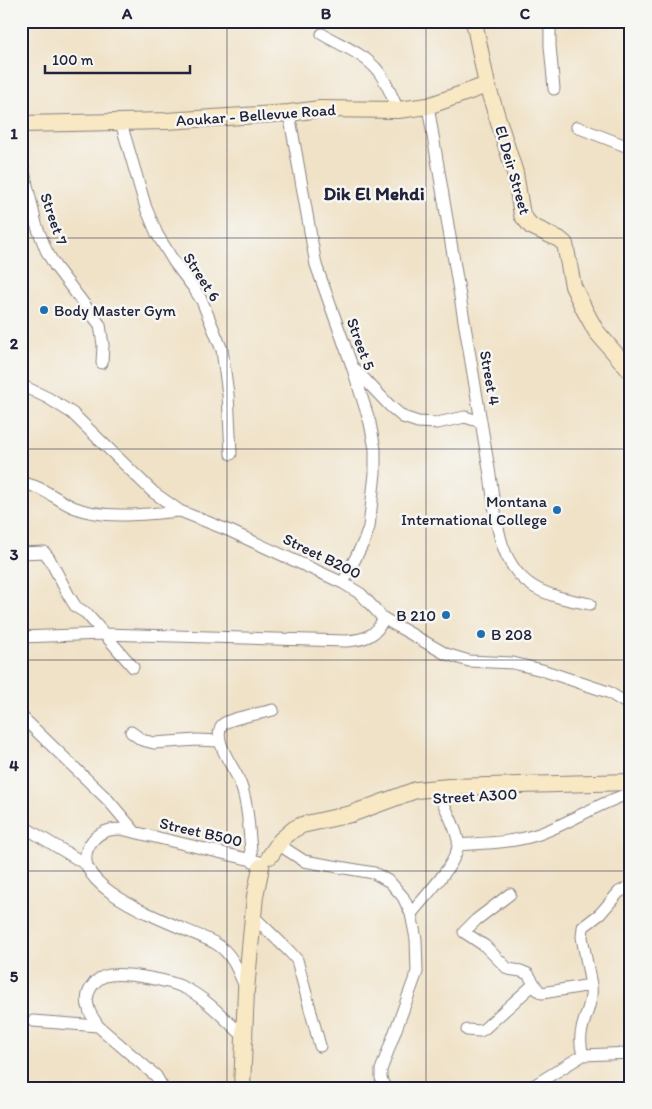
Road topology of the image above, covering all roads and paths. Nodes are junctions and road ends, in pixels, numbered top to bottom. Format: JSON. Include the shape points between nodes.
{"nodes":[{"id":1,"x":474,"y":21,"type":"edge"},
{"id":2,"x":550,"y":21,"type":"edge"},
{"id":3,"x":322,"y":34,"type":"dead end"},
{"id":4,"x":487,"y":84,"type":"junction"},
{"id":5,"x":554,"y":89,"type":"dead end"},
{"id":6,"x":428,"y":106,"type":"junction"},
{"id":7,"x":398,"y":110,"type":"junction"},
{"id":8,"x":289,"y":113,"type":"junction"},
{"id":9,"x":121,"y":123,"type":"junction"},
{"id":10,"x":21,"y":124,"type":"edge"},
{"id":11,"x":578,"y":127,"type":"dead end"},
{"id":12,"x":631,"y":148,"type":"edge"},
{"id":13,"x":21,"y":159,"type":"edge"},
{"id":14,"x":102,"y":364,"type":"dead end"},
{"id":15,"x":352,"y":366,"type":"junction"},
{"id":16,"x":631,"y":372,"type":"edge"},
{"id":17,"x":21,"y":385,"type":"edge"},
{"id":18,"x":479,"y":406,"type":"junction"},
{"id":19,"x":465,"y":417,"type":"junction"},
{"id":20,"x":482,"y":422,"type":"junction"},
{"id":21,"x":231,"y":454,"type":"dead end"},
{"id":22,"x":21,"y":483,"type":"edge"},
{"id":23,"x":180,"y":511,"type":"junction"},
{"id":24,"x":21,"y":553,"type":"edge"},
{"id":25,"x":343,"y":583,"type":"junction"},
{"id":26,"x":590,"y":604,"type":"dead end"},
{"id":27,"x":383,"y":618,"type":"junction"},
{"id":28,"x":103,"y":634,"type":"junction"},
{"id":29,"x":21,"y":637,"type":"edge"},
{"id":30,"x":133,"y":667,"type":"dead end"},
{"id":31,"x":631,"y":706,"type":"edge"},
{"id":32,"x":273,"y":710,"type":"dead end"},
{"id":33,"x":21,"y":716,"type":"edge"},
{"id":34,"x":130,"y":732,"type":"dead end"},
{"id":35,"x":220,"y":741,"type":"junction"},
{"id":36,"x":631,"y":773,"type":"edge"},
{"id":37,"x":631,"y":782,"type":"edge"},
{"id":38,"x":595,"y":783,"type":"junction"},
{"id":39,"x":439,"y":792,"type":"junction"},
{"id":40,"x":631,"y":792,"type":"edge"},
{"id":41,"x":21,"y":825,"type":"edge"},
{"id":42,"x":135,"y":832,"type":"junction"},
{"id":43,"x":458,"y":844,"type":"junction"},
{"id":44,"x":267,"y":860,"type":"junction"},
{"id":45,"x":87,"y":866,"type":"junction"},
{"id":46,"x":631,"y":886,"type":"edge"},
{"id":47,"x":510,"y":894,"type":"dead end"},
{"id":48,"x":411,"y":914,"type":"junction"},
{"id":49,"x":256,"y":919,"type":"junction"},
{"id":50,"x":534,"y":984,"type":"junction"},
{"id":51,"x":592,"y":985,"type":"junction"},
{"id":52,"x":250,"y":996,"type":"junction"},
{"id":53,"x":32,"y":1021,"type":"dead end"},
{"id":54,"x":98,"y":1026,"type":"junction"},
{"id":55,"x":467,"y":1030,"type":"dead end"},
{"id":56,"x":248,"y":1039,"type":"junction"},
{"id":57,"x":320,"y":1046,"type":"dead end"},
{"id":58,"x":631,"y":1053,"type":"edge"},
{"id":59,"x":583,"y":1055,"type":"junction"},
{"id":60,"x":163,"y":1088,"type":"edge"},
{"id":61,"x":242,"y":1088,"type":"edge"},
{"id":62,"x":249,"y":1088,"type":"edge"},
{"id":63,"x":385,"y":1088,"type":"edge"},
{"id":64,"x":530,"y":1088,"type":"edge"}],
"edges":[{"from":1,"to":4,"type":"street","name":"El Deir Street"},
{"from":2,"to":5,"type":"street"},
{"from":3,"to":7,"type":"street","via":[[366,60],[378,71]]},
{"from":4,"to":6,"type":"street","name":"Aoukar - Bellevue Road"},
{"from":4,"to":16,"type":"street","name":"El Deir Street","via":[[515,173],[522,215],[531,226],[564,244],[573,286],[585,311],[596,331]]},
{"from":6,"to":7,"type":"street","name":"Aoukar - Bellevue Road"},
{"from":6,"to":18,"type":"street","name":"Street 4"},
{"from":7,"to":8,"type":"street","name":"Aoukar - Bellevue Road","via":[[320,109]]},
{"from":8,"to":9,"type":"street","name":"Aoukar - Bellevue Road"},
{"from":8,"to":15,"type":"street","name":"Street 5","via":[[316,265]]},
{"from":9,"to":10,"type":"street","name":"Aoukar - Bellevue Road"},
{"from":9,"to":21,"type":"street","name":"Street 6","via":[[157,234],[202,301],[222,350]]},
{"from":11,"to":12,"type":"street"},
{"from":13,"to":14,"type":"street","name":"Street 7","via":[[36,224],[46,250],[100,325]]},
{"from":15,"to":19,"type":"street","via":[[403,417],[437,423]]},
{"from":15,"to":25,"type":"street","name":"Street 5","via":[[370,423],[375,473],[365,539]]},
{"from":17,"to":23,"type":"street","name":"Street B200","via":[[72,413],[154,492]]},
{"from":18,"to":19,"type":"street"},
{"from":18,"to":20,"type":"street","name":"Street 4"},
{"from":19,"to":20,"type":"street"},
{"from":20,"to":26,"type":"street","name":"Street 4","via":[[498,530],[512,566],[534,587]]},
{"from":22,"to":23,"type":"street","via":[[35,486],[74,507],[99,513]]},
{"from":23,"to":25,"type":"street","name":"Street B200"},
{"from":24,"to":28,"type":"street","via":[[44,552],[76,607],[86,613]]},
{"from":25,"to":27,"type":"street","name":"Street B200","via":[[361,594]]},
{"from":27,"to":28,"type":"street","via":[[373,634],[346,642]]},
{"from":27,"to":31,"type":"street","name":"Street B200","via":[[452,657],[542,670],[608,692]]},
{"from":28,"to":29,"type":"street"},
{"from":28,"to":30,"type":"street"},
{"from":32,"to":35,"type":"street","via":[[226,722],[220,730]]},
{"from":33,"to":42,"type":"street","via":[[108,800]]},
{"from":34,"to":35,"type":"street","via":[[142,740],[154,742]]},
{"from":35,"to":44,"type":"street","via":[[239,780]]},
{"from":36,"to":38,"type":"street"},
{"from":37,"to":38,"type":"street"},
{"from":38,"to":39,"type":"street"},
{"from":39,"to":40,"type":"street","name":"Street A300"},
{"from":39,"to":43,"type":"street"},
{"from":39,"to":44,"type":"street","name":"Street A300","via":[[379,809],[357,824],[314,827]]},
{"from":40,"to":43,"type":"street","via":[[530,837]]},
{"from":41,"to":45,"type":"street"},
{"from":42,"to":44,"type":"street","name":"Street B500"},
{"from":42,"to":45,"type":"street","name":"Street B500","via":[[104,831],[89,845]]},
{"from":43,"to":48,"type":"street","via":[[448,867]]},
{"from":44,"to":48,"type":"street","name":"Street B500","via":[[304,861],[374,873],[390,882],[403,897]]},
{"from":44,"to":49,"type":"street","via":[[255,896]]},
{"from":45,"to":52,"type":"street","via":[[97,883],[134,906],[215,943],[232,959]]},
{"from":46,"to":51,"type":"street","via":[[615,896],[582,930]]},
{"from":47,"to":50,"type":"street","via":[[464,932],[485,946],[508,969],[528,974]]},
{"from":48,"to":63,"type":"street","name":"Street B500","via":[[417,972],[382,1070]]},
{"from":49,"to":52,"type":"street"},
{"from":49,"to":57,"type":"street","via":[[297,960]]},
{"from":50,"to":51,"type":"street","via":[[544,993]]},
{"from":50,"to":55,"type":"street","via":[[484,1029]]},
{"from":51,"to":59,"type":"street","via":[[592,1002],[582,1026]]},
{"from":52,"to":56,"type":"street"},
{"from":53,"to":54,"type":"street"},
{"from":54,"to":56,"type":"street","via":[[89,1010],[88,994],[96,981],[118,975],[160,979],[183,987],[196,994]]},
{"from":54,"to":60,"type":"street","via":[[156,1076]]},
{"from":56,"to":61,"type":"street"},
{"from":56,"to":62,"type":"street"},
{"from":58,"to":59,"type":"street"},
{"from":59,"to":64,"type":"street"}]}
